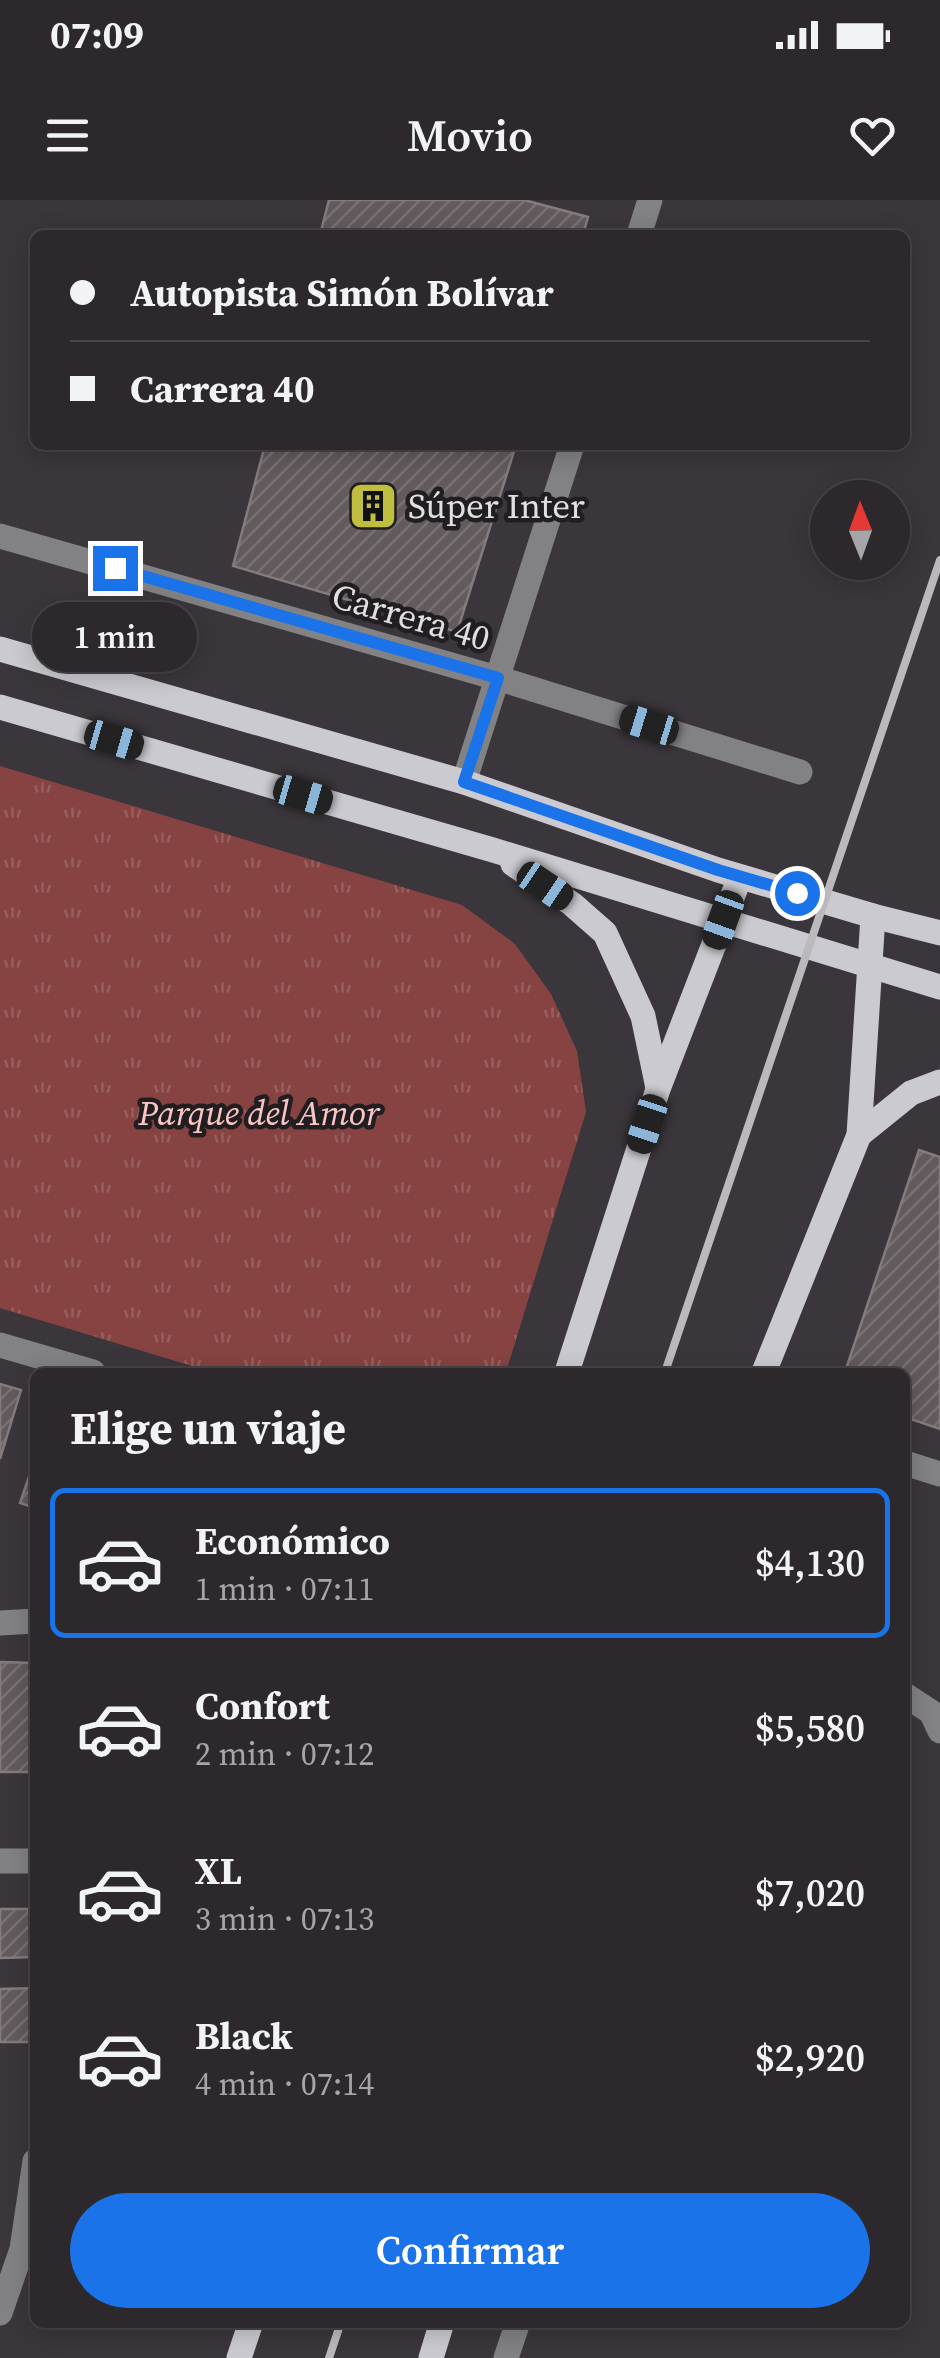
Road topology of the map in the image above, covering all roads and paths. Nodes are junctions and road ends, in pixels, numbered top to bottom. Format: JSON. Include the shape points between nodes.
{"nodes":[{"id":1,"x":650,"y":200,"type":"edge"},
{"id":2,"x":641,"y":230,"type":"edge"},
{"id":3,"x":570,"y":450,"type":"edge"},
{"id":4,"x":0,"y":536,"type":"edge"},
{"id":5,"x":0,"y":649,"type":"edge"},
{"id":6,"x":498,"y":678,"type":"junction"},
{"id":7,"x":0,"y":707,"type":"edge"},
{"id":8,"x":800,"y":772,"type":"dead end"},
{"id":9,"x":464,"y":782,"type":"junction"},
{"id":10,"x":493,"y":850,"type":"junction"},
{"id":11,"x":740,"y":877,"type":"junction"},
{"id":12,"x":874,"y":916,"type":"junction"},
{"id":13,"x":723,"y":920,"type":"junction"},
{"id":14,"x":940,"y":933,"type":"edge"},
{"id":15,"x":870,"y":966,"type":"junction"},
{"id":16,"x":940,"y":987,"type":"edge"},
{"id":17,"x":940,"y":1082,"type":"edge"},
{"id":18,"x":658,"y":1089,"type":"junction"},
{"id":19,"x":860,"y":1135,"type":"junction"},
{"id":20,"x":0,"y":1345,"type":"edge"},
{"id":21,"x":79,"y":1368,"type":"edge"},
{"id":22,"x":568,"y":1368,"type":"edge"},
{"id":23,"x":766,"y":1368,"type":"edge"},
{"id":24,"x":910,"y":1465,"type":"edge"},
{"id":25,"x":940,"y":1474,"type":"edge"},
{"id":26,"x":30,"y":1621,"type":"edge"},
{"id":27,"x":0,"y":1623,"type":"edge"},
{"id":28,"x":910,"y":1698,"type":"edge"},
{"id":29,"x":940,"y":1731,"type":"edge"},
{"id":30,"x":0,"y":1861,"type":"edge"},
{"id":31,"x":30,"y":1861,"type":"edge"},
{"id":32,"x":30,"y":2195,"type":"edge"},
{"id":33,"x":0,"y":2313,"type":"edge"},
{"id":34,"x":249,"y":2328,"type":"edge"},
{"id":35,"x":440,"y":2328,"type":"edge"},
{"id":36,"x":516,"y":2328,"type":"edge"},
{"id":37,"x":239,"y":2358,"type":"edge"},
{"id":38,"x":431,"y":2358,"type":"edge"},
{"id":39,"x":506,"y":2358,"type":"edge"}],
"edges":[{"from":1,"to":2,"type":"street"},
{"from":3,"to":6,"type":"street"},
{"from":4,"to":6,"type":"street","name":"Carrera 40"},
{"from":5,"to":9,"type":"main road"},
{"from":6,"to":8,"type":"street","name":"Carrera 40"},
{"from":6,"to":9,"type":"street"},
{"from":7,"to":10,"type":"main road"},
{"from":9,"to":11,"type":"main road"},
{"from":10,"to":13,"type":"main road"},
{"from":10,"to":18,"type":"main road","via":[[606,932],[642,1016]]},
{"from":11,"to":12,"type":"main road"},
{"from":11,"to":13,"type":"main road"},
{"from":12,"to":14,"type":"main road"},
{"from":12,"to":15,"type":"main road"},
{"from":13,"to":15,"type":"main road"},
{"from":13,"to":18,"type":"main road"},
{"from":15,"to":16,"type":"main road"},
{"from":15,"to":19,"type":"main road"},
{"from":17,"to":19,"type":"main road","via":[[911,1094]]},
{"from":18,"to":22,"type":"main road"},
{"from":19,"to":23,"type":"main road"},
{"from":20,"to":21,"type":"street"},
{"from":24,"to":25,"type":"street"},
{"from":26,"to":27,"type":"street"},
{"from":28,"to":29,"type":"street","via":[[931,1712]]},
{"from":30,"to":31,"type":"street"},
{"from":32,"to":33,"type":"street","via":[[22,2248]]},
{"from":34,"to":37,"type":"main road"},
{"from":35,"to":38,"type":"main road"},
{"from":36,"to":39,"type":"street"}]}
